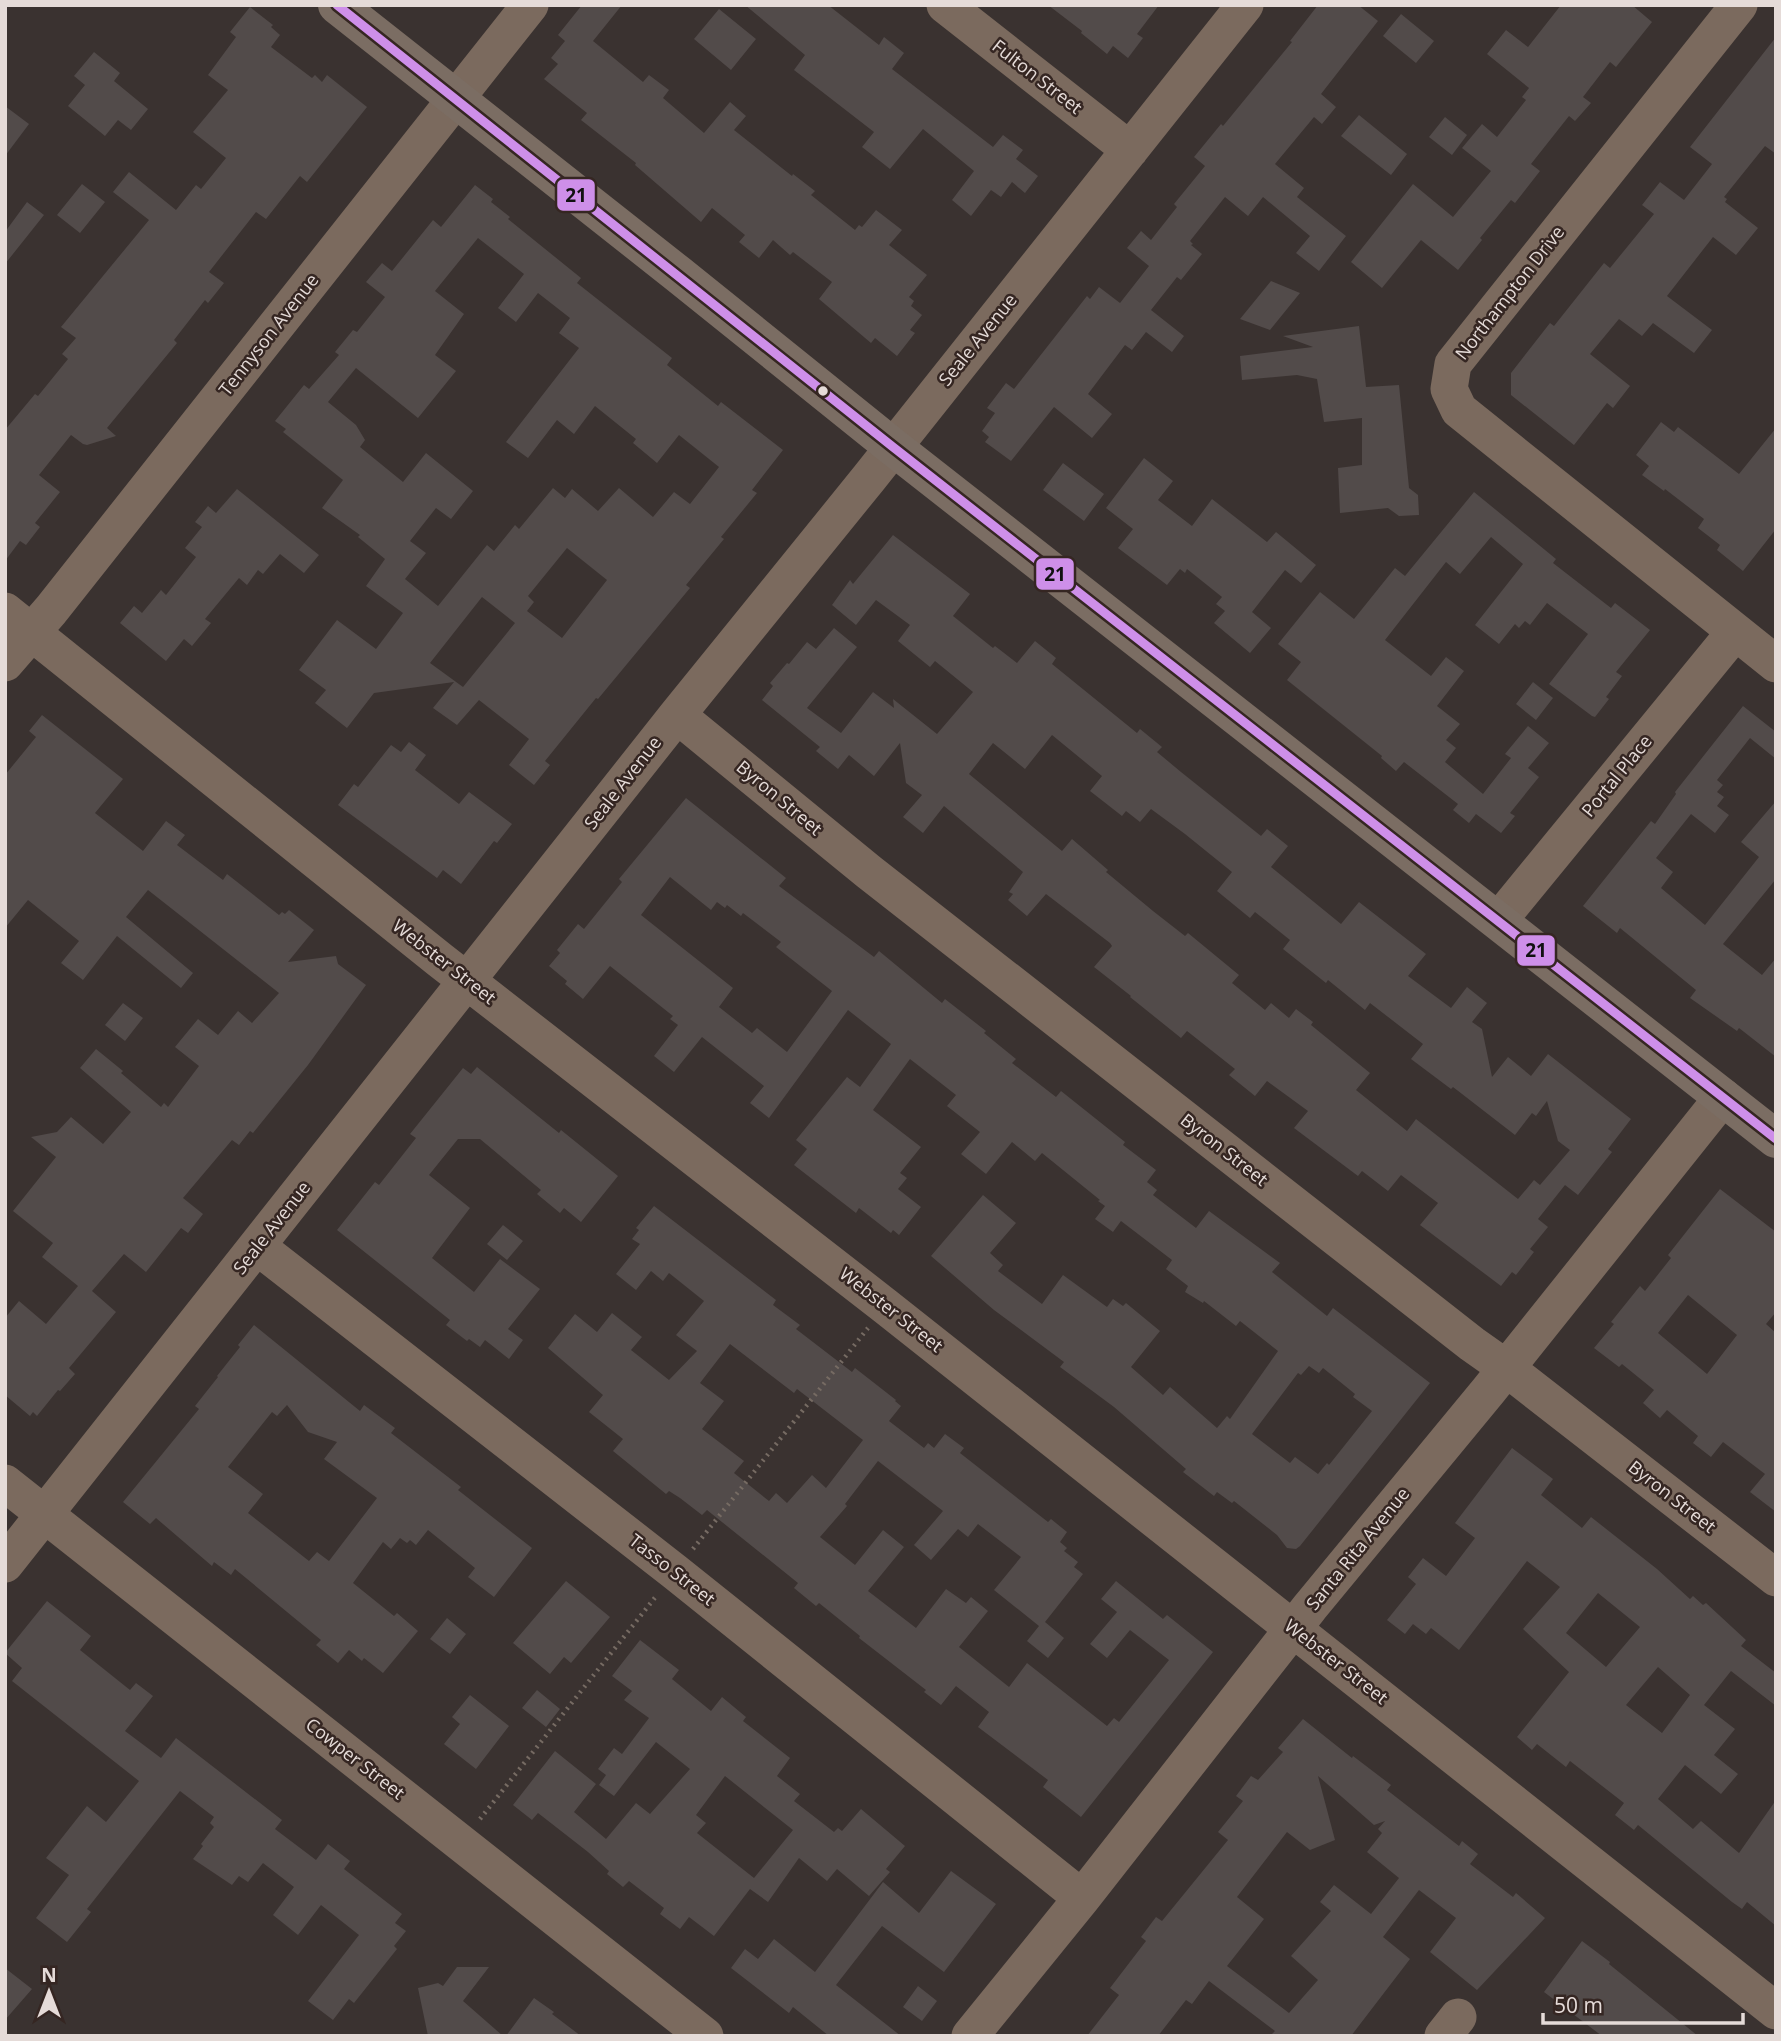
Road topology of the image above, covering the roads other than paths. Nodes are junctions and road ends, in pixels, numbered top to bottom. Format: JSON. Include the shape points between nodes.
{"nodes":[{"id":1,"x":337,"y":5,"type":"edge"},
{"id":2,"x":530,"y":5,"type":"edge"},
{"id":3,"x":945,"y":5,"type":"edge"},
{"id":4,"x":1245,"y":5,"type":"edge"},
{"id":5,"x":1739,"y":5,"type":"edge"},
{"id":6,"x":456,"y":99,"type":"junction"},
{"id":7,"x":1130,"y":150,"type":"junction"},
{"id":8,"x":893,"y":447,"type":"junction"},
{"id":9,"x":19,"y":621,"type":"edge"},
{"id":10,"x":1735,"y":632,"type":"junction"},
{"id":11,"x":5,"y":663,"type":"edge"},
{"id":12,"x":1776,"y":664,"type":"edge"},
{"id":13,"x":677,"y":715,"type":"junction"},
{"id":14,"x":1499,"y":920,"type":"junction"},
{"id":15,"x":467,"y":980,"type":"junction"},
{"id":16,"x":1723,"y":1097,"type":"junction"},
{"id":17,"x":1776,"y":1139,"type":"edge"},
{"id":18,"x":258,"y":1247,"type":"junction"},
{"id":19,"x":1506,"y":1368,"type":"junction"},
{"id":20,"x":5,"y":1483,"type":"edge"},
{"id":21,"x":44,"y":1514,"type":"junction"},
{"id":22,"x":5,"y":1564,"type":"edge"},
{"id":23,"x":1776,"y":1578,"type":"edge"},
{"id":24,"x":1294,"y":1629,"type":"junction"},
{"id":25,"x":1082,"y":1898,"type":"junction"},
{"id":26,"x":1776,"y":2011,"type":"edge"},
{"id":27,"x":705,"y":2036,"type":"edge"},
{"id":28,"x":970,"y":2036,"type":"edge"}],
"edges":[{"from":1,"to":6,"type":"main road"},
{"from":2,"to":6,"type":"street","name":"Tennyson Avenue"},
{"from":3,"to":7,"type":"street","name":"Fulton Street"},
{"from":4,"to":7,"type":"street","name":"Seale Avenue"},
{"from":5,"to":10,"type":"street","name":"Northampton Drive","via":[[1453,365],[1449,389],[1459,410]]},
{"from":6,"to":8,"type":"main road"},
{"from":6,"to":9,"type":"street","name":"Tennyson Avenue"},
{"from":7,"to":8,"type":"street","name":"Seale Avenue"},
{"from":8,"to":13,"type":"street","name":"Seale Avenue"},
{"from":8,"to":14,"type":"main road"},
{"from":9,"to":11,"type":"street","name":"Tennyson Avenue"},
{"from":9,"to":15,"type":"street","name":"Webster Street"},
{"from":10,"to":12,"type":"street","name":"Northampton Drive"},
{"from":10,"to":14,"type":"street","name":"Portal Place"},
{"from":13,"to":15,"type":"street","name":"Seale Avenue"},
{"from":13,"to":19,"type":"street","name":"Byron Street","via":[[869,872]]},
{"from":14,"to":16,"type":"main road"},
{"from":15,"to":18,"type":"street","name":"Seale Avenue"},
{"from":15,"to":24,"type":"street","name":"Webster Street"},
{"from":16,"to":17,"type":"main road"},
{"from":16,"to":19,"type":"street","name":"Santa Rita Avenue"},
{"from":18,"to":21,"type":"street","name":"Seale Avenue"},
{"from":18,"to":25,"type":"street","name":"Tasso Street"},
{"from":19,"to":23,"type":"street","name":"Byron Street"},
{"from":19,"to":24,"type":"street","name":"Santa Rita Avenue"},
{"from":20,"to":21,"type":"street","name":"Cowper Street"},
{"from":21,"to":22,"type":"street","name":"Seale Avenue"},
{"from":21,"to":27,"type":"street","name":"Cowper Street"},
{"from":24,"to":25,"type":"street","name":"Santa Rita Avenue"},
{"from":24,"to":26,"type":"street","name":"Webster Street"},
{"from":25,"to":28,"type":"street","name":"Santa Rita Avenue"}]}
